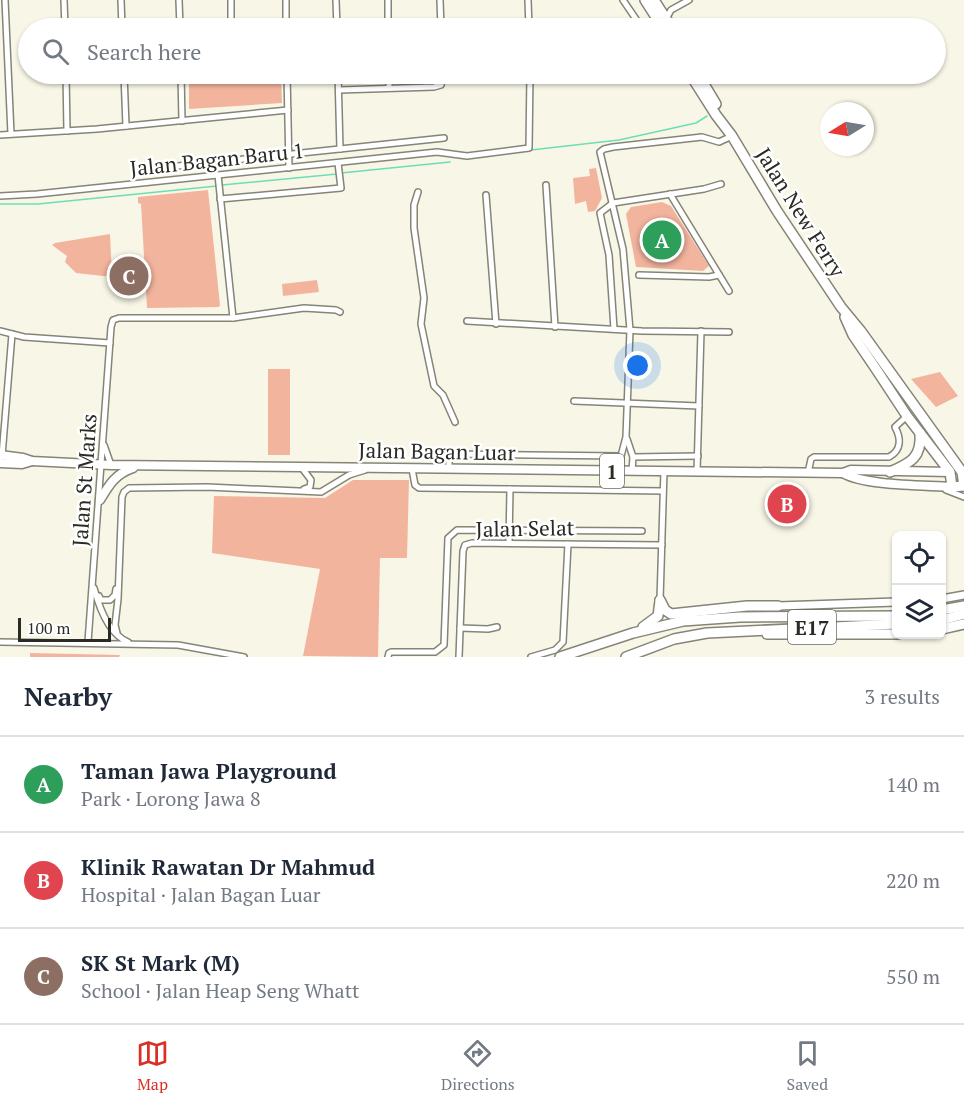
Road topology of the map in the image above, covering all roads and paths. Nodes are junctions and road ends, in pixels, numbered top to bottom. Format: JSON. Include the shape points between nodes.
{"nodes":[{"id":1,"x":5,"y":0,"type":"edge"},
{"id":2,"x":64,"y":0,"type":"edge"},
{"id":3,"x":121,"y":0,"type":"edge"},
{"id":4,"x":179,"y":0,"type":"edge"},
{"id":5,"x":231,"y":0,"type":"edge"},
{"id":6,"x":286,"y":0,"type":"edge"},
{"id":7,"x":336,"y":0,"type":"edge"},
{"id":8,"x":388,"y":0,"type":"edge"},
{"id":9,"x":440,"y":0,"type":"edge"},
{"id":10,"x":528,"y":0,"type":"edge"},
{"id":11,"x":623,"y":0,"type":"edge"},
{"id":12,"x":645,"y":0,"type":"edge"},
{"id":13,"x":654,"y":0,"type":"edge"},
{"id":14,"x":689,"y":0,"type":"edge"},
{"id":15,"x":64,"y":18,"type":"edge"},
{"id":16,"x":122,"y":18,"type":"edge"},
{"id":17,"x":180,"y":18,"type":"edge"},
{"id":18,"x":231,"y":18,"type":"edge"},
{"id":19,"x":286,"y":18,"type":"edge"},
{"id":20,"x":337,"y":18,"type":"edge"},
{"id":21,"x":388,"y":18,"type":"edge"},
{"id":22,"x":441,"y":18,"type":"edge"},
{"id":23,"x":529,"y":18,"type":"edge"},
{"id":24,"x":635,"y":18,"type":"edge"},
{"id":25,"x":659,"y":18,"type":"edge"},
{"id":26,"x":662,"y":18,"type":"edge"},
{"id":27,"x":669,"y":18,"type":"edge"},
{"id":28,"x":66,"y":84,"type":"edge"},
{"id":29,"x":124,"y":84,"type":"edge"},
{"id":30,"x":181,"y":84,"type":"edge"},
{"id":31,"x":287,"y":84,"type":"edge"},
{"id":32,"x":339,"y":84,"type":"edge"},
{"id":33,"x":390,"y":84,"type":"edge"},
{"id":34,"x":441,"y":84,"type":"edge"},
{"id":35,"x":530,"y":84,"type":"edge"},
{"id":36,"x":696,"y":84,"type":"edge"},
{"id":37,"x":703,"y":84,"type":"edge"},
{"id":38,"x":390,"y":88,"type":"junction"},
{"id":39,"x":339,"y":90,"type":"junction"},
{"id":40,"x":288,"y":110,"type":"junction"},
{"id":41,"x":182,"y":121,"type":"junction"},
{"id":42,"x":126,"y":126,"type":"junction"},
{"id":43,"x":67,"y":131,"type":"junction"},
{"id":44,"x":11,"y":134,"type":"junction"},
{"id":45,"x":0,"y":135,"type":"edge"},
{"id":46,"x":732,"y":136,"type":"junction"},
{"id":47,"x":444,"y":138,"type":"dead end"},
{"id":48,"x":436,"y":139,"type":"junction"},
{"id":49,"x":340,"y":149,"type":"junction"},
{"id":50,"x":437,"y":152,"type":"junction"},
{"id":51,"x":289,"y":154,"type":"junction"},
{"id":52,"x":338,"y":163,"type":"junction"},
{"id":53,"x":159,"y":168,"type":"dead end"},
{"id":54,"x":289,"y":168,"type":"junction"},
{"id":55,"x":218,"y":175,"type":"junction"},
{"id":56,"x":721,"y":184,"type":"dead end"},
{"id":57,"x":546,"y":185,"type":"dead end"},
{"id":58,"x":418,"y":192,"type":"dead end"},
{"id":59,"x":670,"y":194,"type":"junction"},
{"id":60,"x":486,"y":195,"type":"dead end"},
{"id":61,"x":0,"y":196,"type":"edge"},
{"id":62,"x":220,"y":199,"type":"junction"},
{"id":63,"x":613,"y":203,"type":"junction"},
{"id":64,"x":639,"y":275,"type":"dead end"},
{"id":65,"x":719,"y":275,"type":"junction"},
{"id":66,"x":729,"y":291,"type":"dead end"},
{"id":67,"x":841,"y":307,"type":"junction"},
{"id":68,"x":340,"y":312,"type":"dead end"},
{"id":69,"x":233,"y":318,"type":"junction"},
{"id":70,"x":467,"y":321,"type":"dead end"},
{"id":71,"x":496,"y":324,"type":"junction"},
{"id":72,"x":555,"y":327,"type":"junction"},
{"id":73,"x":614,"y":329,"type":"junction"},
{"id":74,"x":630,"y":330,"type":"junction"},
{"id":75,"x":0,"y":331,"type":"edge"},
{"id":76,"x":701,"y":331,"type":"junction"},
{"id":77,"x":729,"y":332,"type":"dead end"},
{"id":78,"x":12,"y":334,"type":"junction"},
{"id":79,"x":110,"y":343,"type":"junction"},
{"id":80,"x":574,"y":401,"type":"dead end"},
{"id":81,"x":628,"y":403,"type":"junction"},
{"id":82,"x":699,"y":406,"type":"junction"},
{"id":83,"x":908,"y":416,"type":"junction"},
{"id":84,"x":455,"y":422,"type":"dead end"},
{"id":85,"x":920,"y":432,"type":"junction"},
{"id":86,"x":626,"y":437,"type":"junction"},
{"id":87,"x":103,"y":441,"type":"junction"},
{"id":88,"x":621,"y":456,"type":"junction"},
{"id":89,"x":698,"y":456,"type":"junction"},
{"id":90,"x":633,"y":457,"type":"junction"},
{"id":91,"x":1,"y":458,"type":"edge"},
{"id":92,"x":106,"y":465,"type":"junction"},
{"id":93,"x":142,"y":466,"type":"junction"},
{"id":94,"x":302,"y":468,"type":"junction"},
{"id":95,"x":371,"y":469,"type":"junction"},
{"id":96,"x":412,"y":469,"type":"junction"},
{"id":97,"x":449,"y":469,"type":"junction"},
{"id":98,"x":963,"y":469,"type":"edge"},
{"id":99,"x":620,"y":471,"type":"junction"},
{"id":100,"x":632,"y":471,"type":"junction"},
{"id":101,"x":664,"y":471,"type":"junction"},
{"id":102,"x":697,"y":472,"type":"junction"},
{"id":103,"x":890,"y":472,"type":"junction"},
{"id":104,"x":951,"y":472,"type":"junction"},
{"id":105,"x":808,"y":473,"type":"junction"},
{"id":106,"x":843,"y":473,"type":"junction"},
{"id":107,"x":934,"y":485,"type":"junction"},
{"id":108,"x":964,"y":486,"type":"edge"},
{"id":109,"x":952,"y":487,"type":"junction"},
{"id":110,"x":510,"y":489,"type":"junction"},
{"id":111,"x":294,"y":490,"type":"junction"},
{"id":112,"x":663,"y":491,"type":"junction"},
{"id":113,"x":964,"y":497,"type":"edge"},
{"id":114,"x":100,"y":500,"type":"junction"},
{"id":115,"x":509,"y":530,"type":"junction"},
{"id":116,"x":625,"y":531,"type":"junction"},
{"id":117,"x":642,"y":531,"type":"dead end"},
{"id":118,"x":509,"y":543,"type":"junction"},
{"id":119,"x":568,"y":544,"type":"junction"},
{"id":120,"x":624,"y":544,"type":"junction"},
{"id":121,"x":662,"y":545,"type":"junction"},
{"id":122,"x":119,"y":576,"type":"junction"},
{"id":123,"x":93,"y":584,"type":"junction"},
{"id":124,"x":964,"y":595,"type":"edge"},
{"id":125,"x":946,"y":598,"type":"edge"},
{"id":126,"x":660,"y":600,"type":"junction"},
{"id":127,"x":892,"y":602,"type":"edge"},
{"id":128,"x":778,"y":606,"type":"junction"},
{"id":129,"x":964,"y":606,"type":"edge"},
{"id":130,"x":946,"y":609,"type":"edge"},
{"id":131,"x":964,"y":614,"type":"edge"},
{"id":132,"x":946,"y":619,"type":"edge"},
{"id":133,"x":892,"y":620,"type":"edge"},
{"id":134,"x":892,"y":620,"type":"edge"},
{"id":135,"x":683,"y":621,"type":"junction"},
{"id":136,"x":445,"y":624,"type":"junction"},
{"id":137,"x":964,"y":624,"type":"edge"},
{"id":138,"x":461,"y":626,"type":"junction"},
{"id":139,"x":497,"y":627,"type":"dead end"},
{"id":140,"x":946,"y":628,"type":"edge"},
{"id":141,"x":732,"y":631,"type":"junction"},
{"id":142,"x":117,"y":633,"type":"junction"},
{"id":143,"x":633,"y":633,"type":"junction"},
{"id":144,"x":892,"y":634,"type":"edge"},
{"id":145,"x":0,"y":642,"type":"edge"},
{"id":146,"x":88,"y":642,"type":"junction"},
{"id":147,"x":130,"y":644,"type":"junction"},
{"id":148,"x":558,"y":654,"type":"edge"},
{"id":149,"x":244,"y":657,"type":"edge"},
{"id":150,"x":388,"y":657,"type":"edge"},
{"id":151,"x":459,"y":657,"type":"edge"},
{"id":152,"x":531,"y":657,"type":"edge"},
{"id":153,"x":626,"y":657,"type":"edge"}],
"edges":[{"from":1,"to":44,"type":"street"},
{"from":2,"to":15,"type":"street"},
{"from":3,"to":16,"type":"street"},
{"from":4,"to":17,"type":"street"},
{"from":5,"to":18,"type":"street"},
{"from":6,"to":19,"type":"street"},
{"from":7,"to":20,"type":"street"},
{"from":8,"to":21,"type":"street"},
{"from":9,"to":22,"type":"street"},
{"from":10,"to":23,"type":"street"},
{"from":11,"to":24,"type":"street"},
{"from":12,"to":25,"type":"highway"},
{"from":13,"to":26,"type":"highway"},
{"from":14,"to":27,"type":"street","via":[[676,6]]},
{"from":28,"to":43,"type":"street"},
{"from":29,"to":42,"type":"street"},
{"from":30,"to":41,"type":"street"},
{"from":31,"to":40,"type":"street"},
{"from":32,"to":39,"type":"street"},
{"from":33,"to":38,"type":"street"},
{"from":34,"to":38,"type":"street"},
{"from":35,"to":50,"type":"street","name":"Jalan Bagan Baru 1","via":[[529,148],[468,156]]},
{"from":36,"to":46,"type":"highway","name":"Jalan New Ferry","number":"1"},
{"from":37,"to":46,"type":"highway","name":"Jalan New Ferry","number":"1"},
{"from":38,"to":39,"type":"street"},
{"from":39,"to":49,"type":"street"},
{"from":40,"to":41,"type":"street"},
{"from":40,"to":51,"type":"street"},
{"from":41,"to":42,"type":"street"},
{"from":42,"to":43,"type":"street"},
{"from":43,"to":44,"type":"street"},
{"from":44,"to":45,"type":"street"},
{"from":46,"to":63,"type":"street","via":[[719,142],[702,137],[604,149],[600,152]]},
{"from":46,"to":67,"type":"highway","name":"Jalan New Ferry","number":"1"},
{"from":47,"to":48,"type":"street","name":"Jalan Bagan Baru 1"},
{"from":48,"to":49,"type":"street","name":"Jalan Bagan Baru 1"},
{"from":48,"to":50,"type":"street"},
{"from":49,"to":51,"type":"street","name":"Jalan Bagan Baru 1"},
{"from":50,"to":52,"type":"street","name":"Jalan Bagan Baru 1"},
{"from":51,"to":53,"type":"street","name":"Jalan Bagan Baru 1"},
{"from":51,"to":54,"type":"street"},
{"from":52,"to":54,"type":"street","name":"Jalan Bagan Baru 1"},
{"from":52,"to":62,"type":"street","via":[[340,188]]},
{"from":54,"to":55,"type":"street","name":"Jalan Bagan Baru 1"},
{"from":55,"to":61,"type":"street","name":"Jalan Bagan Baru 1"},
{"from":55,"to":62,"type":"street"},
{"from":56,"to":59,"type":"street"},
{"from":57,"to":72,"type":"street"},
{"from":58,"to":84,"type":"street","via":[[414,228],[424,298],[421,324],[434,386],[443,395]]},
{"from":59,"to":63,"type":"street"},
{"from":59,"to":65,"type":"street"},
{"from":60,"to":71,"type":"street"},
{"from":62,"to":69,"type":"street"},
{"from":63,"to":73,"type":"street","via":[[600,213],[609,255]]},
{"from":63,"to":74,"type":"street","via":[[623,249]]},
{"from":64,"to":65,"type":"street"},
{"from":65,"to":66,"type":"street"},
{"from":67,"to":83,"type":"highway","name":"Jalan New Ferry","number":"1","via":[[854,335]]},
{"from":67,"to":98,"type":"highway","name":"Jalan New Ferry","number":"1"},
{"from":68,"to":69,"type":"street","via":[[309,308]]},
{"from":69,"to":79,"type":"street","name":"Jalan St Marks","via":[[119,318],[113,320]]},
{"from":70,"to":71,"type":"street"},
{"from":71,"to":72,"type":"street"},
{"from":72,"to":73,"type":"street"},
{"from":73,"to":74,"type":"street"},
{"from":74,"to":76,"type":"street"},
{"from":74,"to":81,"type":"street"},
{"from":75,"to":78,"type":"street"},
{"from":76,"to":77,"type":"street"},
{"from":76,"to":82,"type":"street"},
{"from":78,"to":79,"type":"street"},
{"from":78,"to":91,"type":"street"},
{"from":79,"to":87,"type":"street","name":"Jalan St Marks"},
{"from":80,"to":81,"type":"street"},
{"from":81,"to":82,"type":"street"},
{"from":81,"to":86,"type":"street"},
{"from":82,"to":89,"type":"street"},
{"from":83,"to":85,"type":"highway","name":"Jalan New Ferry","number":"1"},
{"from":83,"to":105,"type":"street","via":[[895,427],[900,443],[889,457],[814,457]]},
{"from":85,"to":103,"type":"highway","via":[[921,443],[914,458]]},
{"from":85,"to":104,"type":"highway","name":"Jalan New Ferry","number":"1"},
{"from":86,"to":88,"type":"street"},
{"from":86,"to":90,"type":"street"},
{"from":87,"to":92,"type":"street","name":"Jalan St Marks"},
{"from":87,"to":92,"type":"street"},
{"from":88,"to":97,"type":"street","via":[[449,454]]},
{"from":88,"to":99,"type":"street"},
{"from":89,"to":90,"type":"street"},
{"from":89,"to":102,"type":"street"},
{"from":90,"to":100,"type":"street"},
{"from":91,"to":92,"type":"main road","name":"Jalan Bagan Luar","number":"1","via":[[22,464],[32,461]]},
{"from":92,"to":93,"type":"main road","name":"Jalan Bagan Luar","number":"1"},
{"from":92,"to":114,"type":"street","name":"Jalan St Marks"},
{"from":93,"to":94,"type":"main road","name":"Jalan Bagan Luar","number":"1"},
{"from":93,"to":114,"type":"main road","via":[[114,478]]},
{"from":94,"to":95,"type":"main road","name":"Jalan Bagan Luar","number":"1"},
{"from":94,"to":111,"type":"street","via":[[311,480],[310,487]]},
{"from":95,"to":96,"type":"main road","name":"Jalan Bagan Luar","number":"1"},
{"from":95,"to":111,"type":"street","via":[[349,475],[321,492]]},
{"from":96,"to":97,"type":"main road","name":"Jalan Bagan Luar","number":"1"},
{"from":96,"to":110,"type":"street","via":[[419,488]]},
{"from":97,"to":99,"type":"main road","name":"Jalan Bagan Luar","number":"1"},
{"from":98,"to":104,"type":"highway","number":"1"},
{"from":98,"to":108,"type":"highway","name":"Jalan New Ferry","number":"1"},
{"from":99,"to":100,"type":"main road","name":"Jalan Bagan Luar","number":"1"},
{"from":100,"to":101,"type":"main road","name":"Jalan Bagan Luar","number":"1"},
{"from":101,"to":102,"type":"main road","name":"Jalan Bagan Luar","number":"1"},
{"from":101,"to":112,"type":"street"},
{"from":102,"to":105,"type":"main road","name":"Jalan Bagan Luar","number":"1"},
{"from":103,"to":104,"type":"main road","name":"Jalan Bagan Luar","number":"1"},
{"from":103,"to":106,"type":"main road","name":"Jalan Bagan Luar","number":"1"},
{"from":104,"to":109,"type":"highway"},
{"from":105,"to":106,"type":"main road","name":"Jalan Bagan Luar","number":"1"},
{"from":106,"to":107,"type":"main road","name":"Jalan Bagan Luar","number":"1","via":[[867,481]]},
{"from":107,"to":109,"type":"main road","name":"Jalan Bagan Luar","number":"1"},
{"from":107,"to":113,"type":"street"},
{"from":108,"to":109,"type":"highway","number":"1"},
{"from":110,"to":112,"type":"street"},
{"from":110,"to":115,"type":"street"},
{"from":111,"to":122,"type":"street","via":[[129,488],[122,497]]},
{"from":112,"to":121,"type":"street"},
{"from":114,"to":123,"type":"street","name":"Jalan St Marks"},
{"from":115,"to":116,"type":"street"},
{"from":115,"to":118,"type":"street"},
{"from":115,"to":136,"type":"street","via":[[460,529],[449,536]]},
{"from":116,"to":117,"type":"street"},
{"from":116,"to":120,"type":"street"},
{"from":118,"to":119,"type":"street","name":"Jalan Selat"},
{"from":118,"to":138,"type":"street","name":"Jalan Selat","via":[[465,545]]},
{"from":119,"to":120,"type":"street","name":"Jalan Selat"},
{"from":119,"to":148,"type":"street","via":[[565,638]]},
{"from":120,"to":121,"type":"street","name":"Jalan Selat"},
{"from":121,"to":126,"type":"street"},
{"from":122,"to":123,"type":"street","via":[[115,595],[106,601],[101,600]]},
{"from":122,"to":142,"type":"street"},
{"from":123,"to":142,"type":"street","via":[[99,606]]},
{"from":123,"to":146,"type":"street","name":"Jalan St Marks"},
{"from":124,"to":125,"type":"street"},
{"from":126,"to":128,"type":"highway","via":[[671,614]]},
{"from":126,"to":143,"type":"highway","via":[[656,619]]},
{"from":127,"to":128,"type":"street"},
{"from":128,"to":135,"type":"highway"},
{"from":129,"to":130,"type":"highway"},
{"from":131,"to":132,"type":"highway"},
{"from":133,"to":135,"type":"highway","number":"E17","via":[[740,617]]},
{"from":134,"to":141,"type":"highway","number":"E17"},
{"from":135,"to":143,"type":"highway","number":"E17"},
{"from":136,"to":138,"type":"street"},
{"from":136,"to":150,"type":"street","via":[[444,644],[437,652],[391,652]]},
{"from":137,"to":140,"type":"highway"},
{"from":138,"to":139,"type":"street"},
{"from":138,"to":151,"type":"street","name":"Jalan Selat"},
{"from":141,"to":144,"type":"highway","via":[[793,636]]},
{"from":141,"to":153,"type":"highway","number":"E17","via":[[674,639]]},
{"from":142,"to":147,"type":"street"},
{"from":143,"to":148,"type":"highway","number":"E17"},
{"from":145,"to":146,"type":"street"},
{"from":146,"to":147,"type":"street"},
{"from":147,"to":149,"type":"street","via":[[178,645]]},
{"from":148,"to":152,"type":"street"}]}
